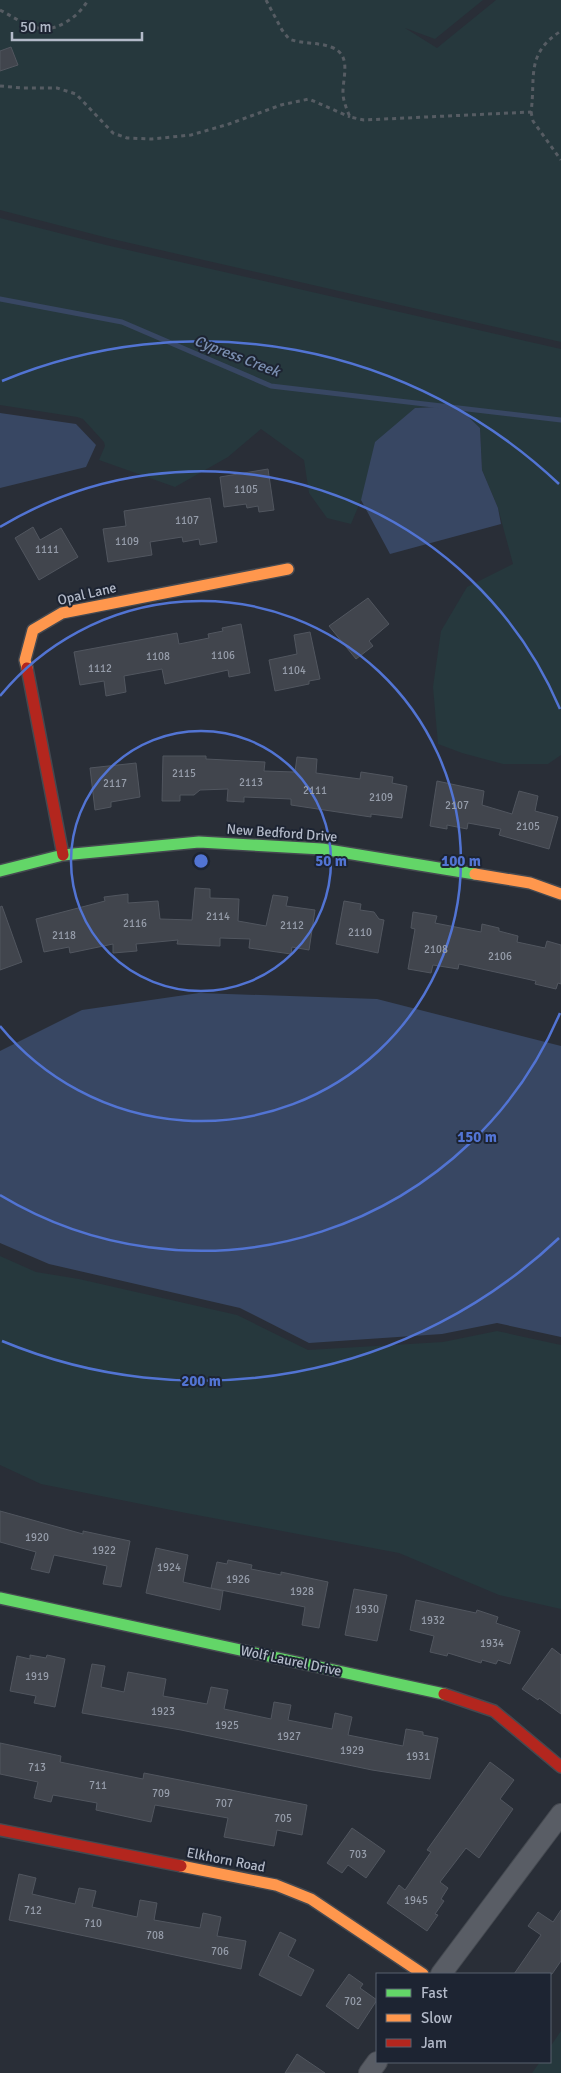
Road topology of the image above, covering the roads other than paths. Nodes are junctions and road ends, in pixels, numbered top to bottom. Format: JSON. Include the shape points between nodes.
{"nodes":[{"id":1,"x":288,"y":569,"type":"dead end"},
{"id":2,"x":63,"y":855,"type":"junction"},
{"id":3,"x":0,"y":871,"type":"edge"},
{"id":4,"x":561,"y":894,"type":"edge"},
{"id":5,"x":0,"y":1598,"type":"edge"},
{"id":6,"x":561,"y":1767,"type":"edge"},
{"id":7,"x":561,"y":1814,"type":"edge"},
{"id":8,"x":0,"y":1830,"type":"edge"},
{"id":9,"x":422,"y":1973,"type":"edge"},
{"id":10,"x":442,"y":1973,"type":"edge"},
{"id":11,"x":377,"y":2063,"type":"edge"},
{"id":12,"x":369,"y":2073,"type":"edge"}],
"edges":[{"from":1,"to":2,"type":"street","name":"Opal Lane","via":[[62,613],[33,630],[25,660]]},
{"from":2,"to":3,"type":"street","name":"New Bedford Drive"},
{"from":2,"to":4,"type":"street","name":"New Bedford Drive","via":[[199,842],[322,850],[530,883]]},
{"from":5,"to":6,"type":"street","name":"Wolf Laurel Drive","via":[[451,1695],[494,1711]]},
{"from":7,"to":10,"type":"street"},
{"from":8,"to":9,"type":"street","name":"Elkhorn Road","via":[[276,1885],[311,1898]]},
{"from":11,"to":12,"type":"street"}]}
